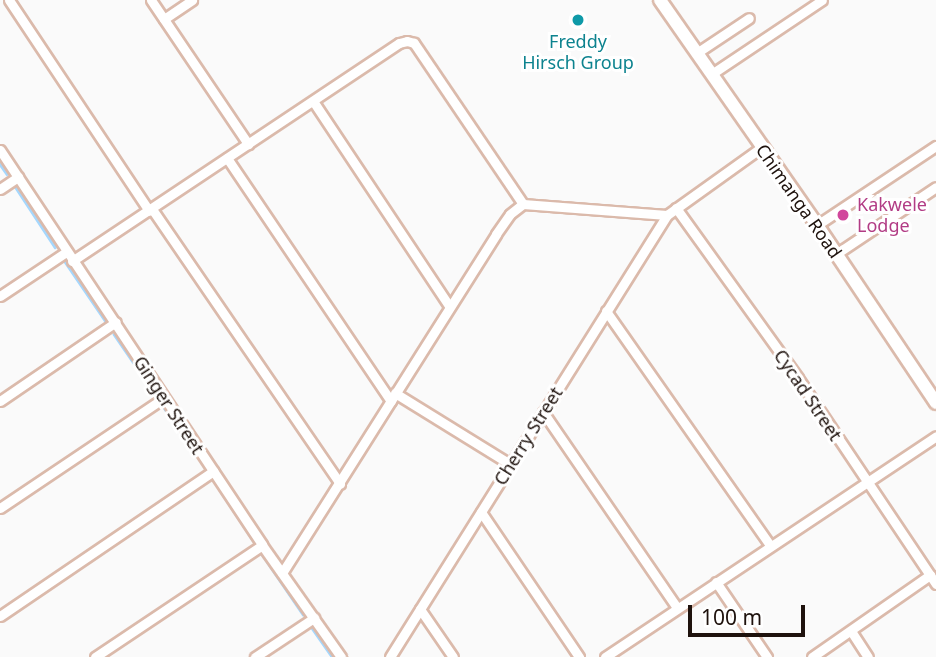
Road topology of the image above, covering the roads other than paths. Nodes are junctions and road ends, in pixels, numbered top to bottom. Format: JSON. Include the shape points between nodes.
{"nodes":[{"id":1,"x":9,"y":0,"type":"edge"},
{"id":2,"x":151,"y":0,"type":"edge"},
{"id":3,"x":192,"y":0,"type":"edge"},
{"id":4,"x":660,"y":0,"type":"edge"},
{"id":5,"x":822,"y":0,"type":"edge"},
{"id":6,"x":749,"y":18,"type":"dead end"},
{"id":7,"x":164,"y":19,"type":"junction"},
{"id":8,"x":698,"y":52,"type":"junction"},
{"id":9,"x":713,"y":73,"type":"junction"},
{"id":10,"x":313,"y":101,"type":"junction"},
{"id":11,"x":248,"y":144,"type":"junction"},
{"id":12,"x":936,"y":146,"type":"edge"},
{"id":13,"x":762,"y":147,"type":"junction"},
{"id":14,"x":0,"y":150,"type":"edge"},
{"id":15,"x":228,"y":158,"type":"junction"},
{"id":16,"x":18,"y":177,"type":"junction"},
{"id":17,"x":936,"y":187,"type":"edge"},
{"id":18,"x":0,"y":189,"type":"edge"},
{"id":19,"x":523,"y":204,"type":"junction"},
{"id":20,"x":676,"y":208,"type":"junction"},
{"id":21,"x":150,"y":210,"type":"junction"},
{"id":22,"x":667,"y":215,"type":"junction"},
{"id":23,"x":817,"y":225,"type":"junction"},
{"id":24,"x":66,"y":252,"type":"junction"},
{"id":25,"x":836,"y":254,"type":"junction"},
{"id":26,"x":72,"y":261,"type":"junction"},
{"id":27,"x":0,"y":296,"type":"edge"},
{"id":28,"x":450,"y":307,"type":"junction"},
{"id":29,"x":606,"y":311,"type":"junction"},
{"id":30,"x":116,"y":322,"type":"junction"},
{"id":31,"x":393,"y":397,"type":"junction"},
{"id":32,"x":164,"y":398,"type":"junction"},
{"id":33,"x":0,"y":401,"type":"edge"},
{"id":34,"x":936,"y":403,"type":"edge"},
{"id":35,"x":543,"y":412,"type":"junction"},
{"id":36,"x":936,"y":436,"type":"edge"},
{"id":37,"x":510,"y":464,"type":"junction"},
{"id":38,"x":213,"y":471,"type":"junction"},
{"id":39,"x":866,"y":480,"type":"junction"},
{"id":40,"x":340,"y":484,"type":"junction"},
{"id":41,"x":0,"y":508,"type":"edge"},
{"id":42,"x":481,"y":512,"type":"junction"},
{"id":43,"x":262,"y":545,"type":"junction"},
{"id":44,"x":771,"y":545,"type":"junction"},
{"id":45,"x":282,"y":573,"type":"junction"},
{"id":46,"x":930,"y":575,"type":"junction"},
{"id":47,"x":716,"y":582,"type":"junction"},
{"id":48,"x":936,"y":584,"type":"edge"},
{"id":49,"x":677,"y":608,"type":"junction"},
{"id":50,"x":420,"y":609,"type":"junction"},
{"id":51,"x":0,"y":616,"type":"edge"},
{"id":52,"x":314,"y":618,"type":"junction"},
{"id":53,"x":851,"y":631,"type":"junction"},
{"id":54,"x":607,"y":656,"type":"edge"},
{"id":55,"x":95,"y":657,"type":"edge"},
{"id":56,"x":255,"y":657,"type":"edge"},
{"id":57,"x":341,"y":657,"type":"edge"},
{"id":58,"x":390,"y":657,"type":"edge"},
{"id":59,"x":453,"y":657,"type":"edge"},
{"id":60,"x":579,"y":657,"type":"edge"},
{"id":61,"x":766,"y":657,"type":"edge"},
{"id":62,"x":812,"y":657,"type":"edge"},
{"id":63,"x":868,"y":657,"type":"edge"}],
"edges":[{"from":1,"to":21,"type":"street"},
{"from":2,"to":7,"type":"street"},
{"from":3,"to":7,"type":"street"},
{"from":4,"to":8,"type":"street","name":"Chimanga Road"},
{"from":5,"to":9,"type":"street"},
{"from":6,"to":8,"type":"street"},
{"from":7,"to":11,"type":"street"},
{"from":8,"to":9,"type":"street","name":"Chimanga Road"},
{"from":9,"to":13,"type":"street","name":"Chimanga Road"},
{"from":10,"to":11,"type":"street"},
{"from":10,"to":19,"type":"street","via":[[398,43],[414,43]]},
{"from":10,"to":28,"type":"street"},
{"from":11,"to":15,"type":"street"},
{"from":12,"to":23,"type":"street"},
{"from":13,"to":20,"type":"street","name":"Cherry Street"},
{"from":13,"to":23,"type":"street","name":"Chimanga Road"},
{"from":14,"to":16,"type":"street","name":"Ginger Street"},
{"from":15,"to":21,"type":"street"},
{"from":15,"to":31,"type":"street"},
{"from":16,"to":18,"type":"street"},
{"from":16,"to":24,"type":"street","name":"Ginger Street"},
{"from":17,"to":25,"type":"street"},
{"from":19,"to":22,"type":"street"},
{"from":19,"to":28,"type":"street","via":[[503,224]]},
{"from":20,"to":22,"type":"street","name":"Cherry Street"},
{"from":20,"to":39,"type":"street","name":"Cycad Street"},
{"from":21,"to":26,"type":"street"},
{"from":21,"to":40,"type":"street"},
{"from":22,"to":29,"type":"street","name":"Cherry Street"},
{"from":23,"to":25,"type":"street","name":"Chimanga Road"},
{"from":24,"to":26,"type":"street","name":"Ginger Street"},
{"from":24,"to":27,"type":"street"},
{"from":25,"to":34,"type":"street","name":"Chimanga Road"},
{"from":26,"to":30,"type":"street","name":"Ginger Street"},
{"from":28,"to":31,"type":"street"},
{"from":29,"to":35,"type":"street","name":"Cherry Street"},
{"from":29,"to":44,"type":"street"},
{"from":30,"to":32,"type":"street","name":"Ginger Street"},
{"from":30,"to":33,"type":"street"},
{"from":31,"to":37,"type":"street"},
{"from":31,"to":40,"type":"street"},
{"from":32,"to":38,"type":"street","name":"Ginger Street"},
{"from":32,"to":41,"type":"street"},
{"from":35,"to":37,"type":"street","name":"Cherry Street"},
{"from":35,"to":49,"type":"street"},
{"from":36,"to":39,"type":"street"},
{"from":37,"to":42,"type":"street","name":"Cherry Street"},
{"from":38,"to":43,"type":"street","name":"Ginger Street"},
{"from":38,"to":51,"type":"street"},
{"from":39,"to":44,"type":"street"},
{"from":39,"to":46,"type":"street","name":"Cycad Street"},
{"from":40,"to":45,"type":"street"},
{"from":42,"to":50,"type":"street","name":"Cherry Street"},
{"from":42,"to":60,"type":"street"},
{"from":43,"to":45,"type":"street","name":"Ginger Street"},
{"from":43,"to":55,"type":"street"},
{"from":44,"to":47,"type":"street"},
{"from":45,"to":52,"type":"street","name":"Ginger Street"},
{"from":46,"to":48,"type":"street","name":"Cycad Street"},
{"from":46,"to":53,"type":"street"},
{"from":47,"to":49,"type":"street"},
{"from":47,"to":61,"type":"street"},
{"from":49,"to":54,"type":"street"},
{"from":50,"to":58,"type":"street","name":"Cherry Street"},
{"from":50,"to":59,"type":"street"},
{"from":52,"to":56,"type":"street"},
{"from":52,"to":57,"type":"street","name":"Ginger Street"},
{"from":53,"to":62,"type":"street"},
{"from":53,"to":63,"type":"street"}]}
